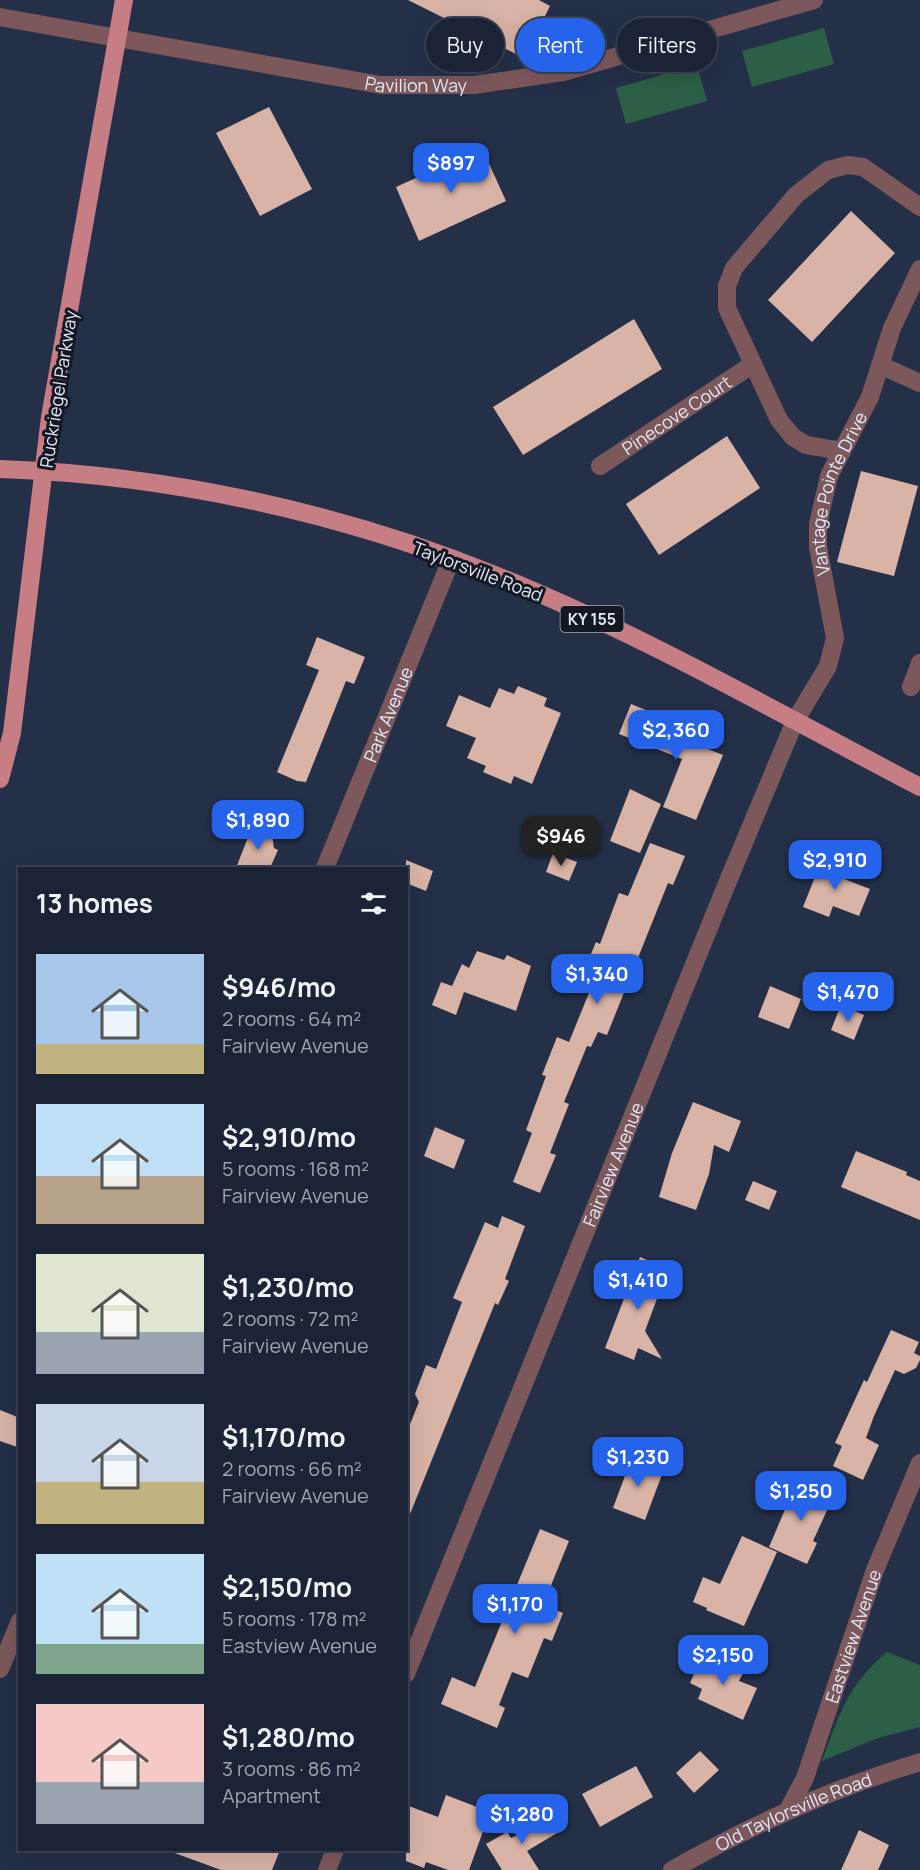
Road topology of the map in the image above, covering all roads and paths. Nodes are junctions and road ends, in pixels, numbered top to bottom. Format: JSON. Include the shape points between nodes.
{"nodes":[{"id":1,"x":124,"y":0,"type":"edge"},
{"id":2,"x":814,"y":0,"type":"edge"},
{"id":3,"x":0,"y":17,"type":"edge"},
{"id":4,"x":118,"y":38,"type":"junction"},
{"id":5,"x":920,"y":207,"type":"edge"},
{"id":6,"x":920,"y":269,"type":"edge"},
{"id":7,"x":753,"y":364,"type":"junction"},
{"id":8,"x":880,"y":365,"type":"junction"},
{"id":9,"x":920,"y":383,"type":"edge"},
{"id":10,"x":842,"y":451,"type":"junction"},
{"id":11,"x":600,"y":466,"type":"dead end"},
{"id":12,"x":0,"y":469,"type":"edge"},
{"id":13,"x":44,"y":471,"type":"junction"},
{"id":14,"x":451,"y":560,"type":"junction"},
{"id":15,"x":920,"y":663,"type":"edge"},
{"id":16,"x":911,"y":687,"type":"dead end"},
{"id":17,"x":795,"y":721,"type":"junction"},
{"id":18,"x":0,"y":779,"type":"edge"},
{"id":19,"x":920,"y":787,"type":"edge"},
{"id":20,"x":325,"y":867,"type":"edge"},
{"id":21,"x":920,"y":1463,"type":"edge"},
{"id":22,"x":18,"y":1626,"type":"edge"},
{"id":23,"x":0,"y":1669,"type":"edge"},
{"id":24,"x":408,"y":1669,"type":"edge"},
{"id":25,"x":920,"y":1762,"type":"edge"},
{"id":26,"x":788,"y":1810,"type":"junction"},
{"id":27,"x":335,"y":1851,"type":"edge"},
{"id":28,"x":327,"y":1870,"type":"edge"},
{"id":29,"x":672,"y":1870,"type":"edge"}],
"edges":[{"from":1,"to":4,"type":"main road","name":"Ruckriegel Parkway"},
{"from":2,"to":4,"type":"street","name":"Pavilion Way","via":[[563,72],[474,85],[381,85]]},
{"from":3,"to":4,"type":"street","name":"Pavilion Way"},
{"from":4,"to":13,"type":"main road","name":"Ruckriegel Parkway","via":[[50,417]]},
{"from":5,"to":7,"type":"street","via":[[863,168],[848,165],[828,170],[796,195],[734,268],[727,286],[726,308]]},
{"from":6,"to":8,"type":"street","name":"Vantage Pointe Drive","via":[[892,328]]},
{"from":7,"to":10,"type":"street","via":[[779,420],[793,437],[806,445]]},
{"from":7,"to":11,"type":"street","name":"Pinecove Court"},
{"from":8,"to":9,"type":"street"},
{"from":8,"to":10,"type":"street","name":"Vantage Pointe Drive","via":[[870,398]]},
{"from":10,"to":17,"type":"street","name":"Vantage Pointe Drive","via":[[829,476],[818,524],[820,567],[835,638],[828,666]]},
{"from":12,"to":13,"type":"main road","name":"Taylorsville Road","number":"KY 155"},
{"from":13,"to":14,"type":"main road","name":"Taylorsville Road","number":"KY 155","via":[[126,479],[255,502],[411,544]]},
{"from":13,"to":18,"type":"main road","name":"Ruckriegel Parkway","via":[[12,733]]},
{"from":14,"to":17,"type":"main road","name":"Taylorsville Road","number":"KY 155","via":[[531,590],[679,660]]},
{"from":14,"to":20,"type":"street","name":"Park Avenue"},
{"from":15,"to":16,"type":"street"},
{"from":17,"to":19,"type":"main road","name":"Taylorsville Road","number":"KY 155"},
{"from":17,"to":24,"type":"street","name":"Fairview Avenue"},
{"from":21,"to":26,"type":"street","name":"Eastview Avenue","via":[[875,1570],[805,1778]]},
{"from":22,"to":23,"type":"street"},
{"from":25,"to":26,"type":"street","name":"Old Taylorsville Road"},
{"from":26,"to":29,"type":"street","name":"Old Taylorsville Road"},
{"from":27,"to":28,"type":"street"}]}
